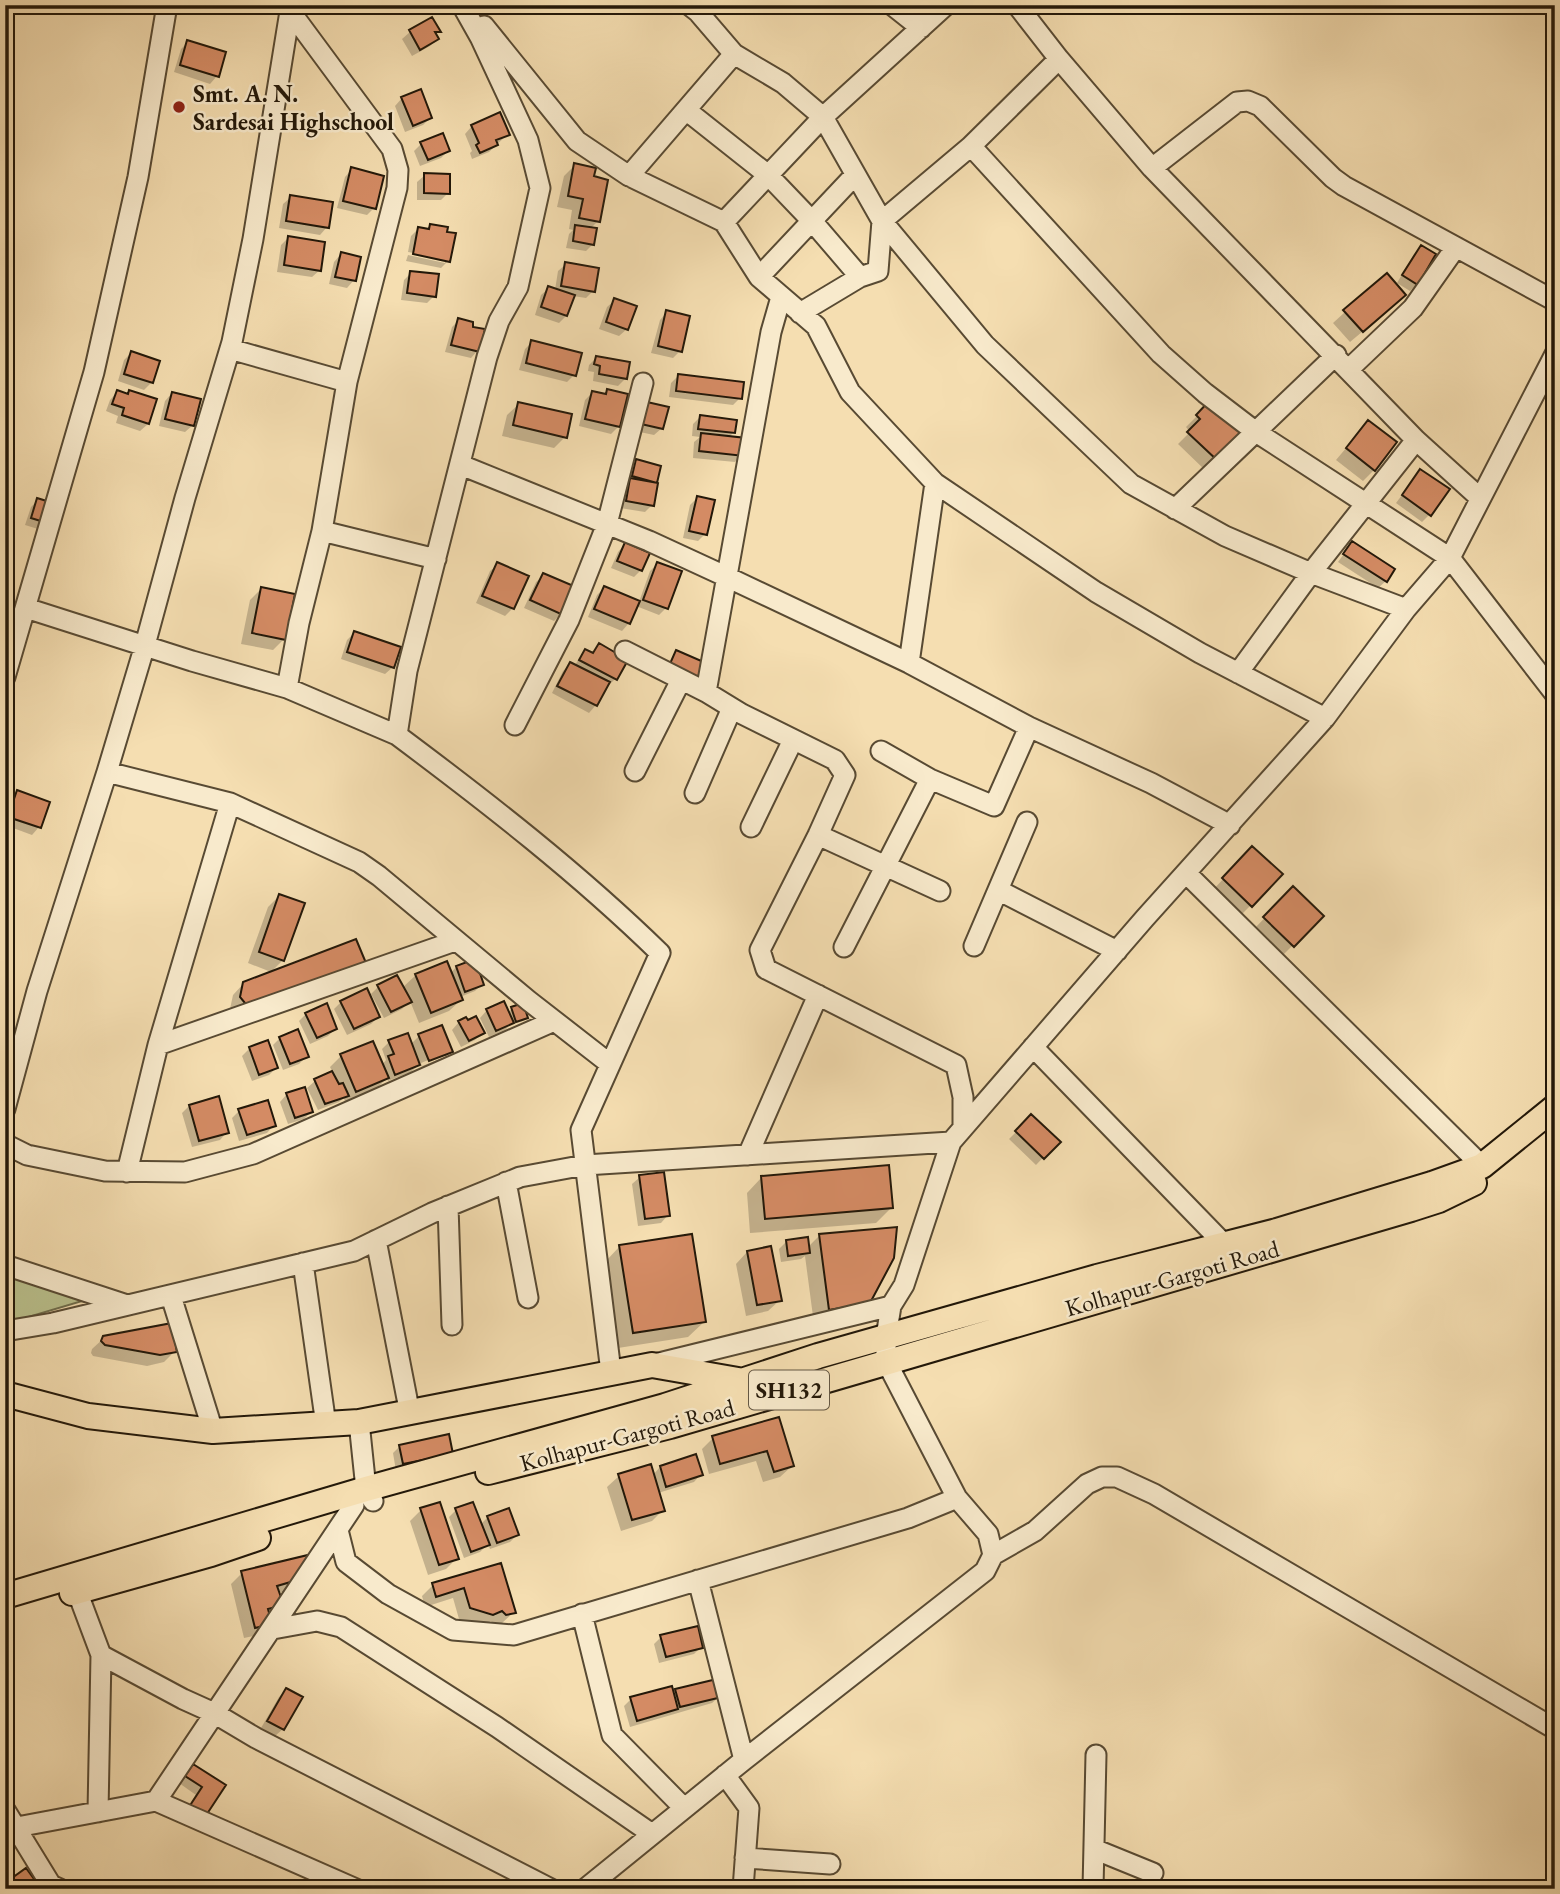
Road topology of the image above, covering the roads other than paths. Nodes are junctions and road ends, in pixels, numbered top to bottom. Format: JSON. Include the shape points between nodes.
{"nodes":[{"id":1,"x":167,"y":5,"type":"edge"},
{"id":2,"x":462,"y":5,"type":"edge"},
{"id":3,"x":469,"y":5,"type":"edge"},
{"id":4,"x":689,"y":5,"type":"edge"},
{"id":5,"x":892,"y":5,"type":"edge"},
{"id":6,"x":946,"y":5,"type":"edge"},
{"id":7,"x":1017,"y":5,"type":"edge"},
{"id":8,"x":291,"y":8,"type":"edge"},
{"id":9,"x":921,"y":28,"type":"junction"},
{"id":10,"x":734,"y":54,"type":"junction"},
{"id":11,"x":1059,"y":59,"type":"junction"},
{"id":12,"x":686,"y":110,"type":"junction"},
{"id":13,"x":823,"y":117,"type":"junction"},
{"id":14,"x":971,"y":146,"type":"junction"},
{"id":15,"x":1152,"y":168,"type":"junction"},
{"id":16,"x":768,"y":175,"type":"junction"},
{"id":17,"x":855,"y":175,"type":"junction"},
{"id":18,"x":628,"y":176,"type":"junction"},
{"id":19,"x":812,"y":221,"type":"junction"},
{"id":20,"x":881,"y":221,"type":"junction"},
{"id":21,"x":724,"y":222,"type":"junction"},
{"id":22,"x":1456,"y":247,"type":"junction"},
{"id":23,"x":758,"y":277,"type":"junction"},
{"id":24,"x":860,"y":277,"type":"junction"},
{"id":25,"x":781,"y":296,"type":"junction"},
{"id":26,"x":1555,"y":300,"type":"edge"},
{"id":27,"x":800,"y":313,"type":"junction"},
{"id":28,"x":230,"y":349,"type":"junction"},
{"id":29,"x":1555,"y":354,"type":"edge"},
{"id":30,"x":1343,"y":362,"type":"junction"},
{"id":31,"x":347,"y":382,"type":"junction"},
{"id":32,"x":643,"y":383,"type":"dead end"},
{"id":33,"x":1256,"y":432,"type":"junction"},
{"id":34,"x":1416,"y":440,"type":"junction"},
{"id":35,"x":461,"y":465,"type":"junction"},
{"id":36,"x":935,"y":483,"type":"junction"},
{"id":37,"x":1480,"y":498,"type":"junction"},
{"id":38,"x":1367,"y":503,"type":"junction"},
{"id":39,"x":1175,"y":509,"type":"junction"},
{"id":40,"x":607,"y":524,"type":"junction"},
{"id":41,"x":322,"y":531,"type":"junction"},
{"id":42,"x":1450,"y":558,"type":"junction"},
{"id":43,"x":436,"y":559,"type":"junction"},
{"id":44,"x":1311,"y":573,"type":"junction"},
{"id":45,"x":727,"y":577,"type":"junction"},
{"id":46,"x":1406,"y":609,"type":"junction"},
{"id":47,"x":17,"y":619,"type":"edge"},
{"id":48,"x":145,"y":645,"type":"junction"},
{"id":49,"x":625,"y":651,"type":"dead end"},
{"id":50,"x":909,"y":663,"type":"junction"},
{"id":51,"x":1238,"y":673,"type":"junction"},
{"id":52,"x":5,"y":677,"type":"edge"},
{"id":53,"x":681,"y":680,"type":"junction"},
{"id":54,"x":287,"y":688,"type":"junction"},
{"id":55,"x":706,"y":692,"type":"junction"},
{"id":56,"x":1555,"y":694,"type":"edge"},
{"id":57,"x":732,"y":708,"type":"junction"},
{"id":58,"x":1325,"y":718,"type":"junction"},
{"id":59,"x":515,"y":725,"type":"dead end"},
{"id":60,"x":1030,"y":727,"type":"junction"},
{"id":61,"x":397,"y":734,"type":"junction"},
{"id":62,"x":793,"y":740,"type":"junction"},
{"id":63,"x":881,"y":751,"type":"dead end"},
{"id":64,"x":635,"y":771,"type":"dead end"},
{"id":65,"x":107,"y":772,"type":"junction"},
{"id":66,"x":930,"y":779,"type":"junction"},
{"id":67,"x":695,"y":793,"type":"dead end"},
{"id":68,"x":230,"y":803,"type":"junction"},
{"id":69,"x":1027,"y":822,"type":"dead end"},
{"id":70,"x":1230,"y":825,"type":"junction"},
{"id":71,"x":751,"y":827,"type":"dead end"},
{"id":72,"x":818,"y":835,"type":"junction"},
{"id":73,"x":886,"y":866,"type":"junction"},
{"id":74,"x":1186,"y":873,"type":"junction"},
{"id":75,"x":998,"y":890,"type":"junction"},
{"id":76,"x":940,"y":891,"type":"dead end"},
{"id":77,"x":455,"y":940,"type":"junction"},
{"id":78,"x":974,"y":946,"type":"dead end"},
{"id":79,"x":844,"y":947,"type":"dead end"},
{"id":80,"x":1117,"y":950,"type":"junction"},
{"id":81,"x":818,"y":995,"type":"junction"},
{"id":82,"x":554,"y":1021,"type":"junction"},
{"id":83,"x":158,"y":1045,"type":"junction"},
{"id":84,"x":1033,"y":1047,"type":"junction"},
{"id":85,"x":610,"y":1064,"type":"junction"},
{"id":86,"x":1555,"y":1107,"type":"edge"},
{"id":87,"x":5,"y":1109,"type":"edge"},
{"id":88,"x":1555,"y":1127,"type":"edge"},
{"id":89,"x":957,"y":1135,"type":"junction"},
{"id":90,"x":5,"y":1144,"type":"edge"},
{"id":91,"x":748,"y":1155,"type":"junction"},
{"id":92,"x":585,"y":1165,"type":"junction"},
{"id":93,"x":1482,"y":1166,"type":"junction"},
{"id":94,"x":127,"y":1172,"type":"junction"},
{"id":95,"x":506,"y":1182,"type":"junction"},
{"id":96,"x":448,"y":1206,"type":"junction"},
{"id":97,"x":376,"y":1240,"type":"junction"},
{"id":98,"x":1224,"y":1244,"type":"junction"},
{"id":99,"x":303,"y":1263,"type":"junction"},
{"id":100,"x":5,"y":1265,"type":"edge"},
{"id":101,"x":172,"y":1296,"type":"junction"},
{"id":102,"x":528,"y":1298,"type":"dead end"},
{"id":103,"x":129,"y":1306,"type":"junction"},
{"id":104,"x":891,"y":1306,"type":"junction"},
{"id":105,"x":452,"y":1325,"type":"dead end"},
{"id":106,"x":5,"y":1331,"type":"edge"},
{"id":107,"x":886,"y":1349,"type":"junction"},
{"id":108,"x":652,"y":1365,"type":"junction"},
{"id":109,"x":611,"y":1372,"type":"junction"},
{"id":110,"x":742,"y":1381,"type":"junction"},
{"id":111,"x":5,"y":1394,"type":"edge"},
{"id":112,"x":410,"y":1414,"type":"junction"},
{"id":113,"x":359,"y":1422,"type":"junction"},
{"id":114,"x":326,"y":1425,"type":"junction"},
{"id":115,"x":213,"y":1431,"type":"junction"},
{"id":116,"x":957,"y":1498,"type":"junction"},
{"id":117,"x":364,"y":1499,"type":"junction"},
{"id":118,"x":338,"y":1530,"type":"junction"},
{"id":119,"x":993,"y":1555,"type":"junction"},
{"id":120,"x":698,"y":1580,"type":"junction"},
{"id":121,"x":77,"y":1591,"type":"junction"},
{"id":122,"x":5,"y":1596,"type":"edge"},
{"id":123,"x":5,"y":1613,"type":"edge"},
{"id":124,"x":582,"y":1615,"type":"junction"},
{"id":125,"x":272,"y":1629,"type":"junction"},
{"id":126,"x":102,"y":1654,"type":"junction"},
{"id":127,"x":214,"y":1713,"type":"junction"},
{"id":128,"x":1555,"y":1729,"type":"edge"},
{"id":129,"x":1096,"y":1755,"type":"dead end"},
{"id":130,"x":744,"y":1760,"type":"junction"},
{"id":131,"x":725,"y":1775,"type":"junction"},
{"id":132,"x":156,"y":1801,"type":"junction"},
{"id":133,"x":684,"y":1808,"type":"junction"},
{"id":134,"x":5,"y":1810,"type":"edge"},
{"id":135,"x":98,"y":1812,"type":"junction"},
{"id":136,"x":17,"y":1827,"type":"junction"},
{"id":137,"x":652,"y":1834,"type":"junction"},
{"id":138,"x":1094,"y":1849,"type":"junction"},
{"id":139,"x":745,"y":1858,"type":"junction"},
{"id":140,"x":830,"y":1864,"type":"dead end"},
{"id":141,"x":1153,"y":1873,"type":"dead end"},
{"id":142,"x":54,"y":1888,"type":"edge"},
{"id":143,"x":356,"y":1889,"type":"edge"},
{"id":144,"x":551,"y":1889,"type":"edge"},
{"id":145,"x":585,"y":1889,"type":"edge"},
{"id":146,"x":743,"y":1889,"type":"edge"},
{"id":147,"x":1093,"y":1889,"type":"edge"}],
"edges":[{"from":1,"to":47,"type":"street","via":[[138,177],[94,372]]},
{"from":2,"to":35,"type":"street","via":[[528,139],[540,188],[518,287],[499,320],[487,356]]},
{"from":3,"to":18,"type":"street","via":[[577,141]]},
{"from":4,"to":10,"type":"street"},
{"from":5,"to":9,"type":"street"},
{"from":6,"to":9,"type":"street"},
{"from":7,"to":11,"type":"street"},
{"from":8,"to":28,"type":"street"},
{"from":8,"to":31,"type":"street","via":[[392,149],[398,170]]},
{"from":9,"to":13,"type":"street"},
{"from":10,"to":12,"type":"street"},
{"from":10,"to":13,"type":"street","via":[[783,83]]},
{"from":11,"to":14,"type":"street"},
{"from":11,"to":15,"type":"street"},
{"from":12,"to":16,"type":"street"},
{"from":12,"to":18,"type":"street"},
{"from":13,"to":16,"type":"street"},
{"from":13,"to":17,"type":"street"},
{"from":14,"to":20,"type":"street"},
{"from":14,"to":33,"type":"street","via":[[1160,354]]},
{"from":15,"to":22,"type":"street","via":[[1237,103],[1248,101],[1260,106],[1333,178]]},
{"from":15,"to":30,"type":"street"},
{"from":16,"to":19,"type":"street"},
{"from":16,"to":21,"type":"street"},
{"from":17,"to":19,"type":"street"},
{"from":17,"to":20,"type":"street"},
{"from":18,"to":21,"type":"street"},
{"from":19,"to":23,"type":"street"},
{"from":19,"to":24,"type":"street"},
{"from":20,"to":24,"type":"street","via":[[878,271]]},
{"from":20,"to":39,"type":"street","via":[[985,345],[1130,484]]},
{"from":21,"to":23,"type":"street"},
{"from":22,"to":26,"type":"street"},
{"from":22,"to":30,"type":"street","via":[[1413,308]]},
{"from":23,"to":25,"type":"street"},
{"from":24,"to":27,"type":"street"},
{"from":25,"to":27,"type":"street"},
{"from":25,"to":45,"type":"street"},
{"from":27,"to":36,"type":"street","via":[[816,326],[850,393]]},
{"from":28,"to":31,"type":"street"},
{"from":28,"to":48,"type":"street"},
{"from":29,"to":37,"type":"street"},
{"from":30,"to":33,"type":"street"},
{"from":30,"to":34,"type":"street"},
{"from":31,"to":41,"type":"street"},
{"from":32,"to":40,"type":"street"},
{"from":33,"to":38,"type":"street"},
{"from":33,"to":39,"type":"street"},
{"from":34,"to":37,"type":"street"},
{"from":34,"to":38,"type":"street"},
{"from":35,"to":40,"type":"street"},
{"from":35,"to":43,"type":"street"},
{"from":36,"to":50,"type":"street"},
{"from":36,"to":51,"type":"street","via":[[1096,592]]},
{"from":37,"to":42,"type":"street"},
{"from":38,"to":42,"type":"street"},
{"from":38,"to":44,"type":"street"},
{"from":39,"to":44,"type":"street"},
{"from":40,"to":45,"type":"street"},
{"from":40,"to":59,"type":"street","via":[[569,620]]},
{"from":41,"to":43,"type":"street"},
{"from":41,"to":54,"type":"street"},
{"from":42,"to":46,"type":"street"},
{"from":42,"to":56,"type":"street"},
{"from":43,"to":61,"type":"street","via":[[407,671]]},
{"from":44,"to":46,"type":"street"},
{"from":44,"to":51,"type":"street"},
{"from":45,"to":50,"type":"street"},
{"from":45,"to":55,"type":"street"},
{"from":46,"to":58,"type":"street"},
{"from":47,"to":48,"type":"street"},
{"from":47,"to":52,"type":"street"},
{"from":48,"to":54,"type":"street"},
{"from":48,"to":65,"type":"street"},
{"from":49,"to":53,"type":"street"},
{"from":50,"to":60,"type":"street"},
{"from":51,"to":58,"type":"street"},
{"from":53,"to":55,"type":"street"},
{"from":53,"to":64,"type":"street"},
{"from":54,"to":61,"type":"street"},
{"from":55,"to":57,"type":"street"},
{"from":57,"to":62,"type":"street"},
{"from":57,"to":67,"type":"street"},
{"from":58,"to":70,"type":"street"},
{"from":60,"to":66,"type":"street","via":[[994,806]]},
{"from":60,"to":70,"type":"street"},
{"from":61,"to":85,"type":"street","via":[[606,901],[660,953]]},
{"from":62,"to":71,"type":"street"},
{"from":62,"to":72,"type":"street","via":[[835,761],[845,775]]},
{"from":63,"to":66,"type":"street"},
{"from":65,"to":68,"type":"street"},
{"from":65,"to":87,"type":"street","via":[[37,991]]},
{"from":66,"to":73,"type":"street"},
{"from":68,"to":77,"type":"street","via":[[359,862]]},
{"from":68,"to":83,"type":"street"},
{"from":69,"to":75,"type":"street"},
{"from":70,"to":74,"type":"street"},
{"from":72,"to":73,"type":"street"},
{"from":72,"to":81,"type":"street","via":[[761,950],[766,969]]},
{"from":73,"to":76,"type":"street"},
{"from":73,"to":79,"type":"street"},
{"from":74,"to":80,"type":"street"},
{"from":74,"to":93,"type":"street"},
{"from":75,"to":78,"type":"street"},
{"from":75,"to":80,"type":"street"},
{"from":77,"to":82,"type":"street"},
{"from":77,"to":83,"type":"street"},
{"from":80,"to":84,"type":"street"},
{"from":81,"to":89,"type":"street","via":[[957,1065],[963,1097]]},
{"from":81,"to":91,"type":"street"},
{"from":82,"to":85,"type":"street"},
{"from":82,"to":94,"type":"street","via":[[253,1154],[185,1172]]},
{"from":83,"to":94,"type":"street"},
{"from":84,"to":89,"type":"street"},
{"from":84,"to":98,"type":"street"},
{"from":85,"to":92,"type":"street","via":[[581,1130]]},
{"from":86,"to":93,"type":"main road"},
{"from":88,"to":107,"type":"main road","name":"Kolhapur-Gargoti Road","number":"SH132","via":[[1494,1173],[1439,1200]]},
{"from":89,"to":91,"type":"street"},
{"from":89,"to":104,"type":"street","via":[[904,1285]]},
{"from":90,"to":94,"type":"street","via":[[27,1155]]},
{"from":91,"to":92,"type":"street"},
{"from":92,"to":95,"type":"street"},
{"from":92,"to":109,"type":"street"},
{"from":93,"to":98,"type":"main road"},
{"from":95,"to":96,"type":"street"},
{"from":95,"to":102,"type":"street"},
{"from":96,"to":97,"type":"street"},
{"from":96,"to":105,"type":"street"},
{"from":97,"to":99,"type":"street","via":[[354,1251]]},
{"from":97,"to":112,"type":"street"},
{"from":98,"to":107,"type":"main road","via":[[1097,1277]]},
{"from":99,"to":101,"type":"street"},
{"from":99,"to":114,"type":"street"},
{"from":100,"to":103,"type":"street"},
{"from":101,"to":103,"type":"street"},
{"from":101,"to":115,"type":"street"},
{"from":103,"to":106,"type":"street"},
{"from":104,"to":107,"type":"street"},
{"from":104,"to":108,"type":"street"},
{"from":107,"to":110,"type":"main road"},
{"from":107,"to":116,"type":"street"},
{"from":107,"to":117,"type":"main road","name":"Kolhapur-Gargoti Road","number":"SH132","via":[[670,1426]]},
{"from":108,"to":109,"type":"main road"},
{"from":108,"to":110,"type":"main road"},
{"from":109,"to":112,"type":"main road"},
{"from":110,"to":117,"type":"main road"},
{"from":111,"to":115,"type":"main road","via":[[88,1416]]},
{"from":112,"to":113,"type":"main road"},
{"from":113,"to":114,"type":"main road"},
{"from":113,"to":117,"type":"street"},
{"from":114,"to":115,"type":"main road"},
{"from":116,"to":119,"type":"street","via":[[988,1534]]},
{"from":116,"to":120,"type":"street","via":[[908,1518]]},
{"from":117,"to":118,"type":"street"},
{"from":117,"to":121,"type":"main road","name":"Kolhapur-Gargoti Road","number":"SH132","via":[[211,1554]]},
{"from":117,"to":122,"type":"main road"},
{"from":118,"to":124,"type":"street","via":[[345,1562],[388,1594],[453,1630],[514,1635]]},
{"from":118,"to":125,"type":"street"},
{"from":119,"to":128,"type":"street","via":[[1035,1531],[1087,1485],[1102,1477],[1117,1477],[1154,1494]]},
{"from":119,"to":130,"type":"street","via":[[985,1572]]},
{"from":120,"to":124,"type":"street"},
{"from":120,"to":130,"type":"street"},
{"from":121,"to":123,"type":"main road","name":"Kolhapur-Gargoti Road","number":"SH132"},
{"from":121,"to":126,"type":"street"},
{"from":124,"to":133,"type":"street","via":[[612,1735]]},
{"from":125,"to":127,"type":"street"},
{"from":125,"to":137,"type":"street","via":[[317,1621],[341,1627],[498,1727]]},
{"from":126,"to":127,"type":"street"},
{"from":126,"to":135,"type":"street"},
{"from":127,"to":132,"type":"street"},
{"from":127,"to":144,"type":"street"},
{"from":129,"to":138,"type":"street"},
{"from":130,"to":131,"type":"street"},
{"from":131,"to":133,"type":"street"},
{"from":131,"to":139,"type":"street","via":[[749,1808]]},
{"from":132,"to":135,"type":"street"},
{"from":132,"to":143,"type":"street"},
{"from":133,"to":137,"type":"street"},
{"from":134,"to":136,"type":"street"},
{"from":135,"to":136,"type":"street"},
{"from":136,"to":142,"type":"street"},
{"from":137,"to":145,"type":"street"},
{"from":138,"to":141,"type":"street"},
{"from":138,"to":147,"type":"street"},
{"from":139,"to":140,"type":"street"},
{"from":139,"to":146,"type":"street"}]}
